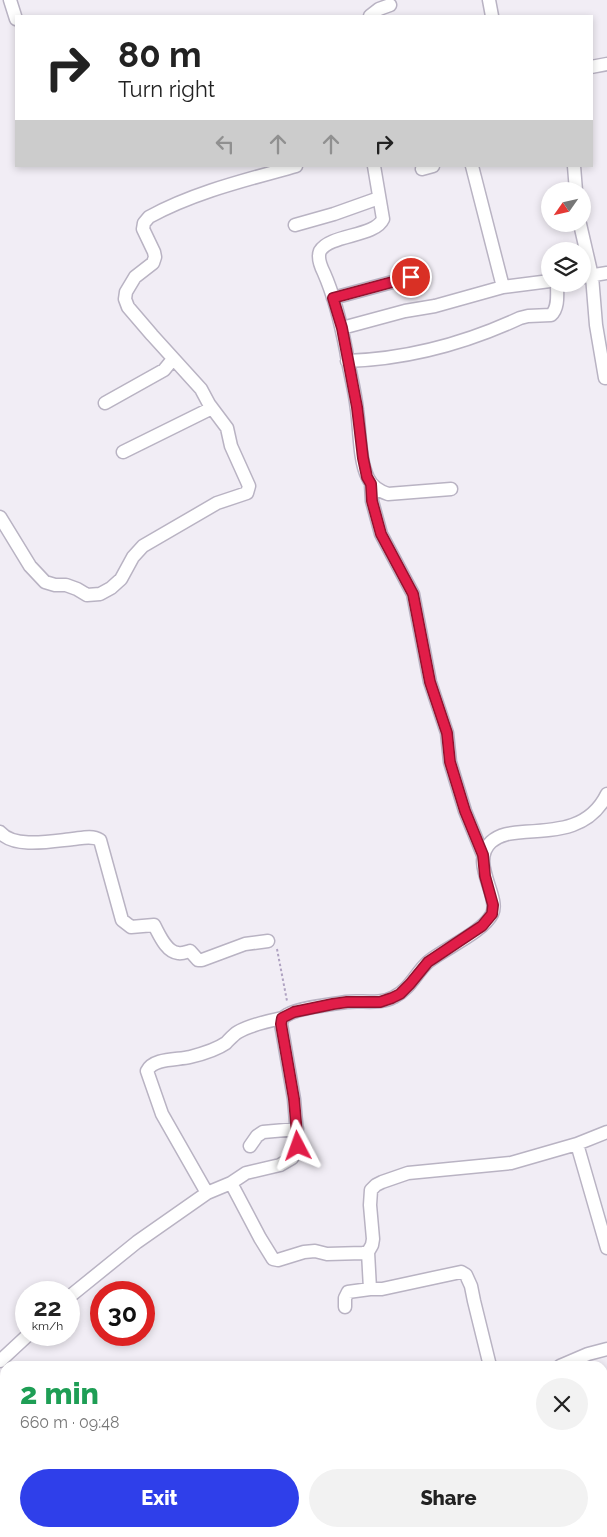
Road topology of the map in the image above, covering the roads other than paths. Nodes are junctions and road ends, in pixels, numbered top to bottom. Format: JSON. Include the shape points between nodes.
{"nodes":[{"id":1,"x":10,"y":0,"type":"edge"},
{"id":2,"x":489,"y":0,"type":"edge"},
{"id":3,"x":391,"y":7,"type":"edge"},
{"id":4,"x":371,"y":15,"type":"edge"},
{"id":5,"x":492,"y":15,"type":"edge"},
{"id":6,"x":15,"y":16,"type":"edge"},
{"id":7,"x":607,"y":64,"type":"edge"},
{"id":8,"x":593,"y":67,"type":"edge"},
{"id":9,"x":292,"y":167,"type":"edge"},
{"id":10,"x":374,"y":167,"type":"edge"},
{"id":11,"x":472,"y":167,"type":"edge"},
{"id":12,"x":574,"y":167,"type":"edge"},
{"id":13,"x":575,"y":182,"type":"edge"},
{"id":14,"x":379,"y":198,"type":"junction"},
{"id":15,"x":295,"y":225,"type":"dead end"},
{"id":16,"x":607,"y":273,"type":"edge"},
{"id":17,"x":591,"y":275,"type":"edge"},
{"id":18,"x":411,"y":277,"type":"dead end"},
{"id":19,"x":541,"y":282,"type":"edge"},
{"id":20,"x":503,"y":287,"type":"junction"},
{"id":21,"x":557,"y":292,"type":"edge"},
{"id":22,"x":590,"y":292,"type":"edge"},
{"id":23,"x":333,"y":298,"type":"junction"},
{"id":24,"x":342,"y":328,"type":"junction"},
{"id":25,"x":173,"y":359,"type":"junction"},
{"id":26,"x":348,"y":361,"type":"junction"},
{"id":27,"x":605,"y":378,"type":"dead end"},
{"id":28,"x":104,"y":403,"type":"dead end"},
{"id":29,"x":212,"y":408,"type":"junction"},
{"id":30,"x":123,"y":452,"type":"dead end"},
{"id":31,"x":371,"y":484,"type":"junction"},
{"id":32,"x":451,"y":489,"type":"dead end"},
{"id":33,"x":0,"y":516,"type":"edge"},
{"id":34,"x":607,"y":794,"type":"edge"},
{"id":35,"x":0,"y":832,"type":"edge"},
{"id":36,"x":483,"y":855,"type":"junction"},
{"id":37,"x":268,"y":941,"type":"road end"},
{"id":38,"x":286,"y":1016,"type":"junction"},
{"id":39,"x":297,"y":1128,"type":"junction"},
{"id":40,"x":607,"y":1132,"type":"edge"},
{"id":41,"x":577,"y":1144,"type":"junction"},
{"id":42,"x":250,"y":1146,"type":"dead end"},
{"id":43,"x":231,"y":1183,"type":"junction"},
{"id":44,"x":207,"y":1193,"type":"junction"},
{"id":45,"x":607,"y":1248,"type":"edge"},
{"id":46,"x":368,"y":1252,"type":"junction"},
{"id":47,"x":80,"y":1288,"type":"edge"},
{"id":48,"x":370,"y":1289,"type":"junction"},
{"id":49,"x":346,"y":1307,"type":"dead end"},
{"id":50,"x":16,"y":1346,"type":"edge"},
{"id":51,"x":607,"y":1349,"type":"edge"},
{"id":52,"x":0,"y":1360,"type":"edge"},
{"id":53,"x":489,"y":1361,"type":"edge"},
{"id":54,"x":572,"y":1361,"type":"edge"}],
"edges":[{"from":1,"to":6,"type":"street"},
{"from":2,"to":5,"type":"street"},
{"from":3,"to":4,"type":"street","via":[[379,9]]},
{"from":7,"to":8,"type":"street"},
{"from":9,"to":25,"type":"street","via":[[209,192],[157,213],[144,223],[143,229],[155,256],[153,263],[135,277],[125,299],[128,307]]},
{"from":10,"to":14,"type":"street"},
{"from":11,"to":20,"type":"street"},
{"from":12,"to":13,"type":"street"},
{"from":14,"to":15,"type":"street"},
{"from":14,"to":23,"type":"street","via":[[381,223],[320,252],[321,267]]},
{"from":16,"to":17,"type":"street"},
{"from":18,"to":23,"type":"street"},
{"from":19,"to":20,"type":"street"},
{"from":20,"to":24,"type":"street"},
{"from":21,"to":26,"type":"street","via":[[556,308],[551,315],[520,318],[454,344],[424,351]]},
{"from":22,"to":27,"type":"street"},
{"from":23,"to":24,"type":"street"},
{"from":24,"to":26,"type":"street"},
{"from":25,"to":28,"type":"street","via":[[164,370]]},
{"from":25,"to":29,"type":"street","via":[[196,383]]},
{"from":26,"to":31,"type":"street","via":[[363,458]]},
{"from":29,"to":30,"type":"street"},
{"from":29,"to":33,"type":"street","via":[[227,428],[231,446],[249,486],[247,493],[217,503],[143,546],[121,579],[100,594],[87,595],[77,589],[45,582],[30,566]]},
{"from":31,"to":32,"type":"street","via":[[388,494]]},
{"from":31,"to":36,"type":"street","via":[[381,534],[413,594],[430,682],[447,733],[450,762]]},
{"from":34,"to":36,"type":"street","via":[[602,805],[583,821],[557,830],[502,835],[490,843]]},
{"from":35,"to":37,"type":"street","via":[[15,842],[92,837],[100,840],[122,920],[131,927],[154,925],[173,952],[190,951],[202,960],[245,944]]},
{"from":36,"to":38,"type":"street","via":[[492,914],[482,926],[428,962],[400,994],[380,1002],[347,1002]]},
{"from":38,"to":39,"type":"street","via":[[281,1024]]},
{"from":38,"to":44,"type":"street","via":[[238,1032],[219,1047],[190,1057],[160,1062],[149,1068],[162,1114]]},
{"from":39,"to":42,"type":"street","via":[[263,1132]]},
{"from":39,"to":43,"type":"street","via":[[298,1146],[292,1158],[280,1165],[246,1173]]},
{"from":40,"to":41,"type":"street"},
{"from":41,"to":45,"type":"street"},
{"from":41,"to":46,"type":"street","via":[[511,1163],[408,1174],[376,1185],[371,1190],[372,1245]]},
{"from":43,"to":44,"type":"street"},
{"from":43,"to":46,"type":"street","via":[[273,1259],[315,1251],[327,1254]]},
{"from":44,"to":47,"type":"street","via":[[137,1242]]},
{"from":46,"to":48,"type":"street"},
{"from":48,"to":49,"type":"street","via":[[348,1292]]},
{"from":48,"to":53,"type":"street","via":[[461,1272],[466,1275]]},
{"from":50,"to":52,"type":"street"},
{"from":51,"to":54,"type":"street"}]}
